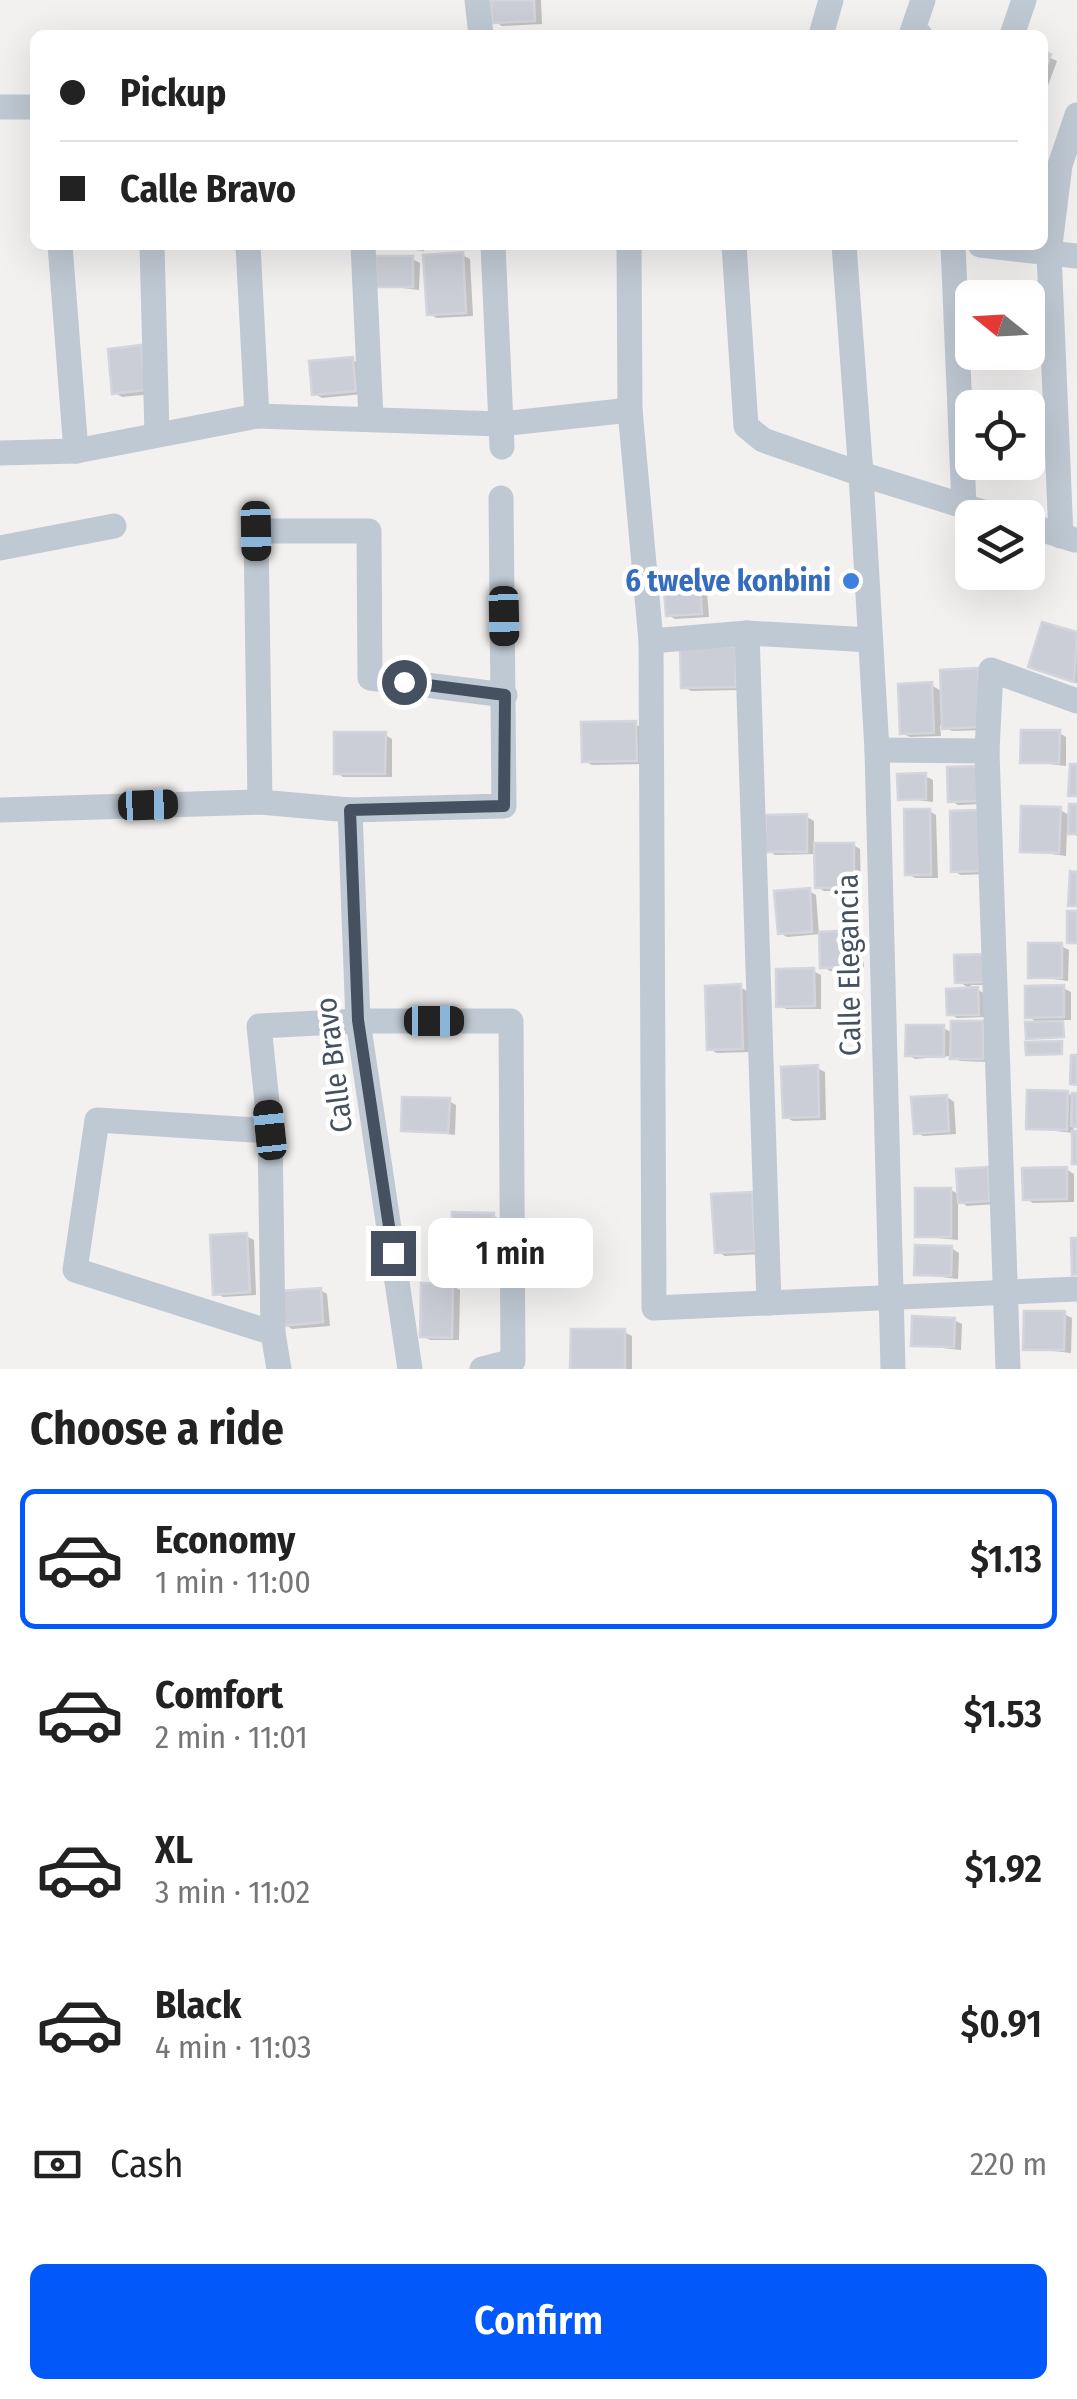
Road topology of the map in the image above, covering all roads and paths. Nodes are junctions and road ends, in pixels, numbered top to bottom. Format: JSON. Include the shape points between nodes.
{"nodes":[{"id":1,"x":477,"y":0,"type":"edge"},
{"id":2,"x":832,"y":0,"type":"edge"},
{"id":3,"x":922,"y":0,"type":"edge"},
{"id":4,"x":1024,"y":0,"type":"edge"},
{"id":5,"x":480,"y":30,"type":"edge"},
{"id":6,"x":823,"y":30,"type":"edge"},
{"id":7,"x":913,"y":30,"type":"edge"},
{"id":8,"x":1014,"y":30,"type":"edge"},
{"id":9,"x":0,"y":107,"type":"edge"},
{"id":10,"x":30,"y":107,"type":"edge"},
{"id":11,"x":1077,"y":115,"type":"edge"},
{"id":12,"x":1051,"y":165,"type":"edge"},
{"id":13,"x":60,"y":250,"type":"edge"},
{"id":14,"x":152,"y":250,"type":"edge"},
{"id":15,"x":248,"y":250,"type":"edge"},
{"id":16,"x":364,"y":250,"type":"edge"},
{"id":17,"x":493,"y":250,"type":"edge"},
{"id":18,"x":629,"y":250,"type":"edge"},
{"id":19,"x":734,"y":250,"type":"edge"},
{"id":20,"x":844,"y":250,"type":"edge"},
{"id":21,"x":953,"y":250,"type":"edge"},
{"id":22,"x":1022,"y":250,"type":"edge"},
{"id":23,"x":1048,"y":253,"type":"junction"},
{"id":24,"x":1077,"y":256,"type":"edge"},
{"id":25,"x":630,"y":410,"type":"junction"},
{"id":26,"x":257,"y":416,"type":"junction"},
{"id":27,"x":371,"y":418,"type":"junction"},
{"id":28,"x":157,"y":434,"type":"junction"},
{"id":29,"x":502,"y":436,"type":"junction"},
{"id":30,"x":76,"y":451,"type":"junction"},
{"id":31,"x":0,"y":453,"type":"edge"},
{"id":32,"x":861,"y":474,"type":"junction"},
{"id":33,"x":501,"y":498,"type":"dead end"},
{"id":34,"x":964,"y":500,"type":"edge"},
{"id":35,"x":955,"y":503,"type":"edge"},
{"id":36,"x":114,"y":526,"type":"dead end"},
{"id":37,"x":1045,"y":530,"type":"edge"},
{"id":38,"x":1069,"y":538,"type":"edge"},
{"id":39,"x":0,"y":548,"type":"edge"},
{"id":40,"x":746,"y":633,"type":"junction"},
{"id":41,"x":870,"y":640,"type":"junction"},
{"id":42,"x":651,"y":641,"type":"junction"},
{"id":43,"x":505,"y":695,"type":"junction"},
{"id":44,"x":1077,"y":701,"type":"edge"},
{"id":45,"x":877,"y":750,"type":"junction"},
{"id":46,"x":987,"y":751,"type":"junction"},
{"id":47,"x":260,"y":802,"type":"junction"},
{"id":48,"x":0,"y":810,"type":"edge"},
{"id":49,"x":350,"y":810,"type":"junction"},
{"id":50,"x":358,"y":1020,"type":"junction"},
{"id":51,"x":270,"y":1130,"type":"junction"},
{"id":52,"x":1077,"y":1289,"type":"edge"},
{"id":53,"x":1006,"y":1292,"type":"junction"},
{"id":54,"x":889,"y":1297,"type":"junction"},
{"id":55,"x":770,"y":1303,"type":"junction"},
{"id":56,"x":273,"y":1333,"type":"junction"},
{"id":57,"x":279,"y":1369,"type":"edge"},
{"id":58,"x":410,"y":1369,"type":"edge"},
{"id":59,"x":482,"y":1369,"type":"edge"},
{"id":60,"x":893,"y":1369,"type":"edge"},
{"id":61,"x":1008,"y":1369,"type":"edge"}],
"edges":[{"from":1,"to":5,"type":"street"},
{"from":2,"to":6,"type":"street"},
{"from":3,"to":7,"type":"street"},
{"from":4,"to":8,"type":"street"},
{"from":9,"to":10,"type":"street"},
{"from":11,"to":12,"type":"street"},
{"from":12,"to":23,"type":"street"},
{"from":13,"to":30,"type":"street"},
{"from":14,"to":28,"type":"street"},
{"from":15,"to":26,"type":"street"},
{"from":16,"to":27,"type":"street"},
{"from":17,"to":29,"type":"street"},
{"from":18,"to":25,"type":"street"},
{"from":19,"to":32,"type":"street","via":[[746,426],[763,440]]},
{"from":20,"to":32,"type":"street","name":"Calle Elegancia"},
{"from":21,"to":34,"type":"street"},
{"from":22,"to":23,"type":"street"},
{"from":23,"to":24,"type":"street"},
{"from":23,"to":38,"type":"street"},
{"from":25,"to":29,"type":"street"},
{"from":25,"to":42,"type":"street"},
{"from":26,"to":27,"type":"street"},
{"from":26,"to":28,"type":"street"},
{"from":27,"to":29,"type":"street"},
{"from":28,"to":30,"type":"street"},
{"from":30,"to":31,"type":"street"},
{"from":32,"to":35,"type":"street"},
{"from":32,"to":41,"type":"street","name":"Calle Elegancia"},
{"from":33,"to":43,"type":"street"},
{"from":36,"to":39,"type":"street"},
{"from":37,"to":38,"type":"street"},
{"from":40,"to":41,"type":"street"},
{"from":40,"to":42,"type":"street"},
{"from":40,"to":55,"type":"street"},
{"from":41,"to":45,"type":"street","name":"Calle Elegancia"},
{"from":42,"to":55,"type":"street","via":[[654,1308]]},
{"from":43,"to":47,"type":"street","via":[[370,678],[369,530],[256,531]]},
{"from":43,"to":49,"type":"street","via":[[504,806]]},
{"from":44,"to":46,"type":"street","via":[[991,670]]},
{"from":45,"to":46,"type":"street"},
{"from":45,"to":54,"type":"street","name":"Calle Elegancia"},
{"from":46,"to":53,"type":"street"},
{"from":47,"to":48,"type":"street"},
{"from":47,"to":49,"type":"street"},
{"from":49,"to":50,"type":"street","name":"Calle Bravo"},
{"from":50,"to":51,"type":"street","via":[[259,1026]]},
{"from":50,"to":58,"type":"street","name":"Calle Bravo"},
{"from":50,"to":59,"type":"street","via":[[510,1021],[512,1361]]},
{"from":51,"to":56,"type":"street"},
{"from":51,"to":56,"type":"street","via":[[97,1120],[75,1270]]},
{"from":52,"to":53,"type":"street"},
{"from":53,"to":54,"type":"street"},
{"from":53,"to":61,"type":"street"},
{"from":54,"to":55,"type":"street"},
{"from":54,"to":60,"type":"street","name":"Calle Elegancia"},
{"from":56,"to":57,"type":"street"}]}
